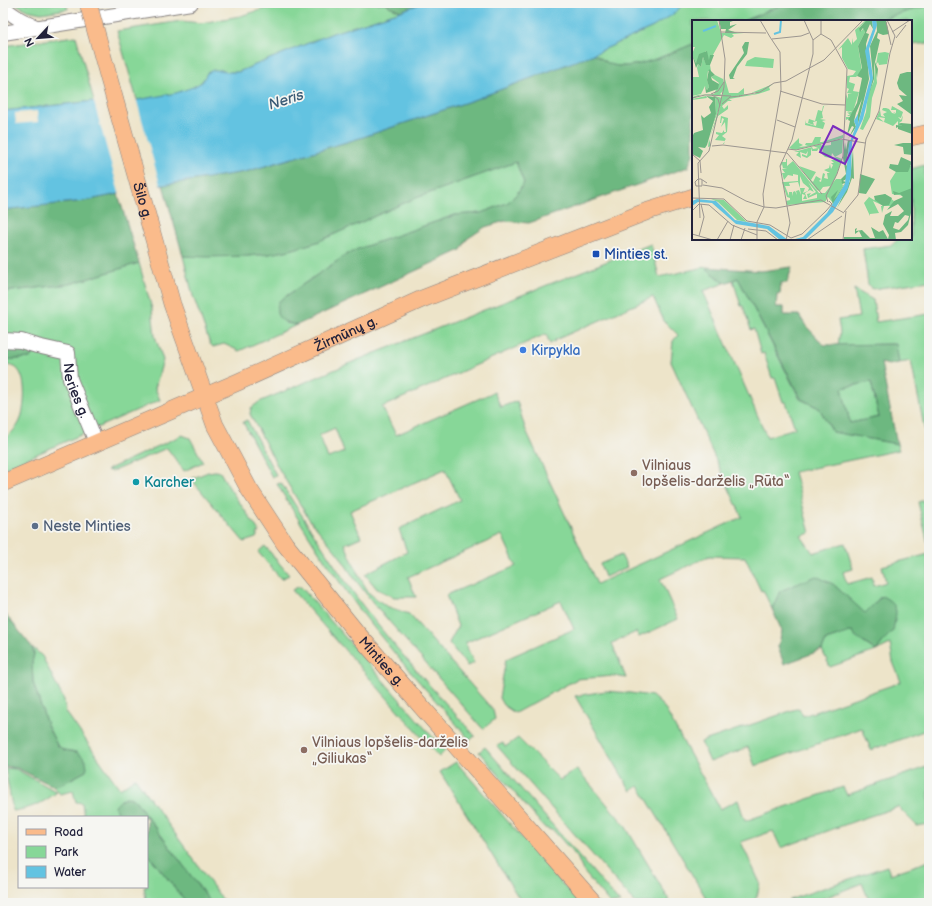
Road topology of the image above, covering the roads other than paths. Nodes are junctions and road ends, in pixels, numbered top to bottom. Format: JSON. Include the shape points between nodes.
{"nodes":[{"id":1,"x":88,"y":3,"type":"edge"},
{"id":2,"x":191,"y":3,"type":"edge"},
{"id":3,"x":170,"y":5,"type":"edge"},
{"id":4,"x":3,"y":6,"type":"edge"},
{"id":5,"x":39,"y":28,"type":"junction"},
{"id":6,"x":3,"y":33,"type":"edge"},
{"id":7,"x":929,"y":133,"type":"edge"},
{"id":8,"x":912,"y":137,"type":"edge"},
{"id":9,"x":692,"y":197,"type":"edge"},
{"id":10,"x":3,"y":340,"type":"edge"},
{"id":11,"x":206,"y":396,"type":"junction"},
{"id":12,"x":96,"y":442,"type":"junction"},
{"id":13,"x":3,"y":483,"type":"edge"},
{"id":14,"x":594,"y":903,"type":"edge"}],
"edges":[{"from":1,"to":11,"type":"main road","name":"Šilo g.","bridge":true,"via":[[172,304]]},
{"from":2,"to":3,"type":"street"},
{"from":3,"to":5,"type":"street"},
{"from":4,"to":5,"type":"street","via":[[24,22]]},
{"from":5,"to":6,"type":"street"},
{"from":7,"to":8,"type":"main road"},
{"from":9,"to":11,"type":"main road","name":"Žirmūnų g.","via":[[559,245],[422,299]]},
{"from":10,"to":12,"type":"street","name":"Neries g.","via":[[21,340],[68,353],[70,379]]},
{"from":11,"to":12,"type":"main road","name":"Žirmūnų g."},
{"from":11,"to":14,"type":"main road","name":"Minties g.","via":[[215,425],[231,456],[285,544],[356,632]]},
{"from":12,"to":13,"type":"main road","name":"Žirmūnų g."}]}
